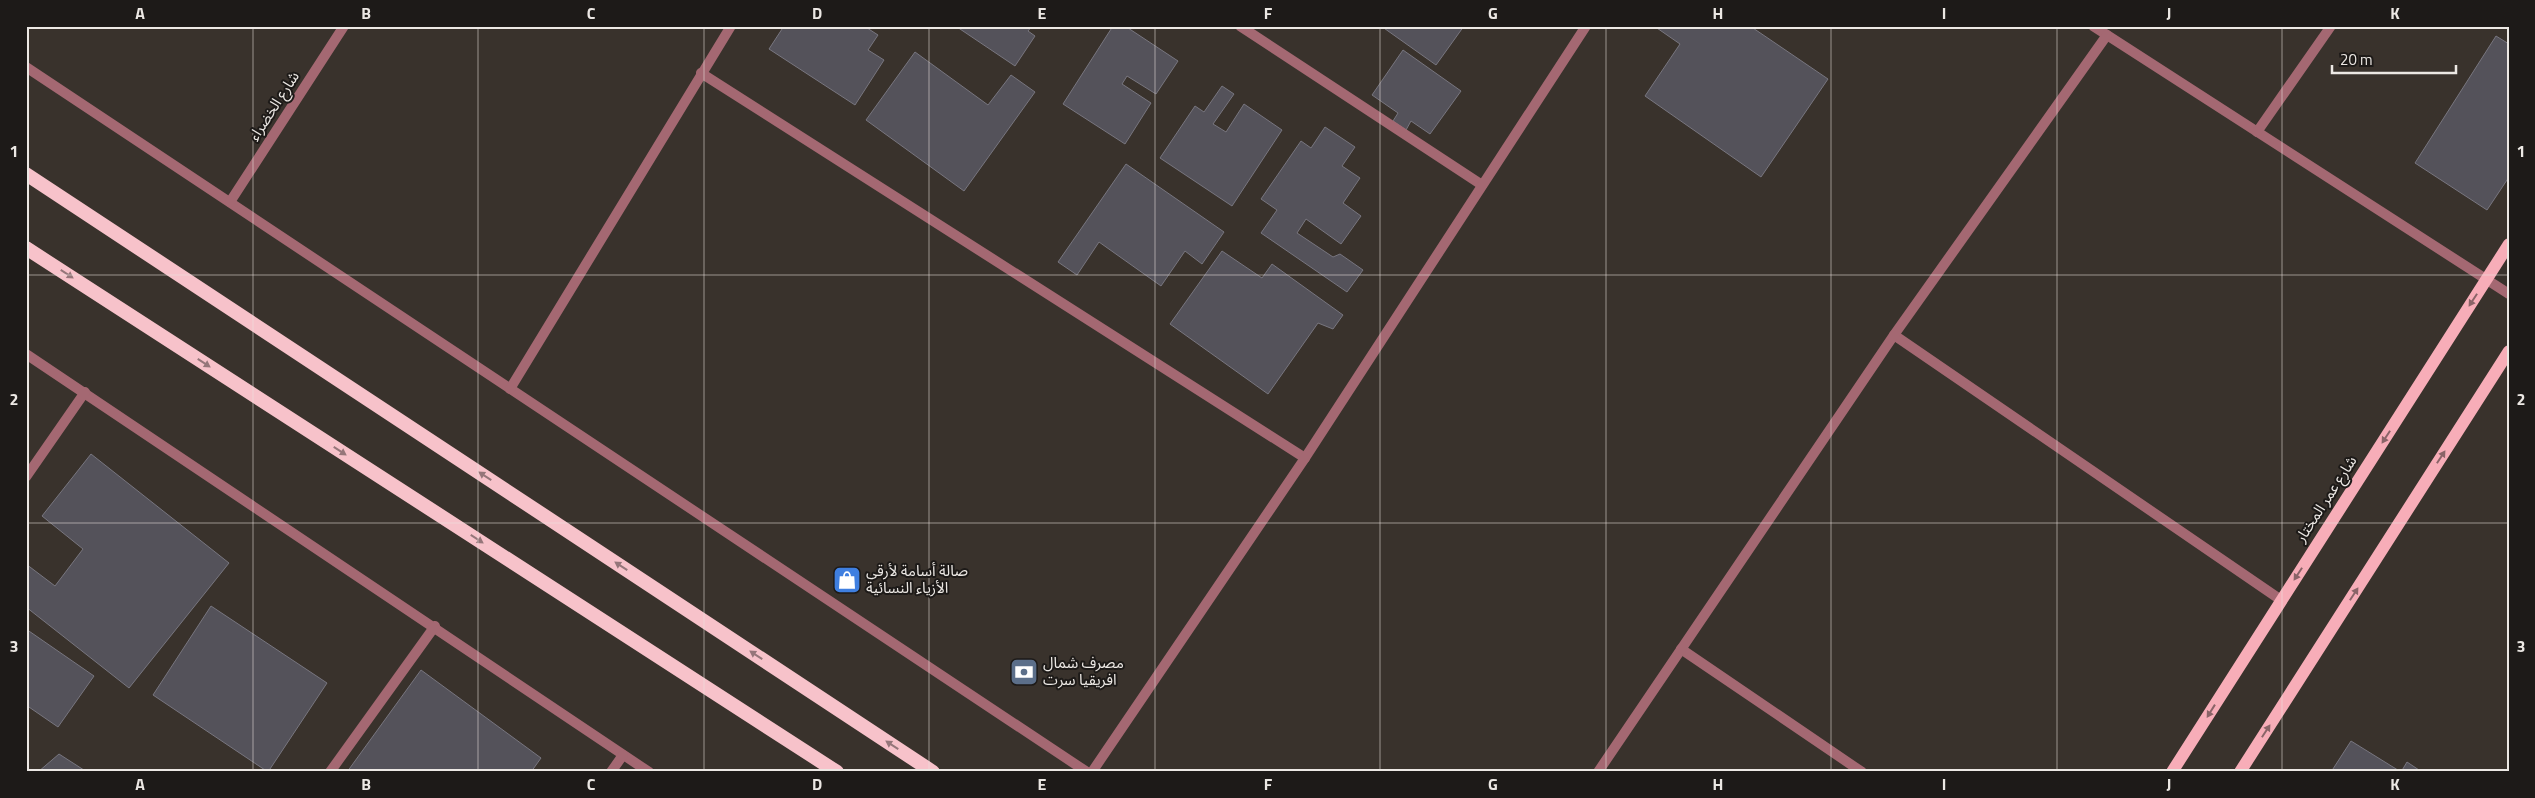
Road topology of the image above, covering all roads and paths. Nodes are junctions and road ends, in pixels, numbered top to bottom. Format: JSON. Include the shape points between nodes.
{"nodes":[{"id":1,"x":344,"y":26,"type":"edge"},
{"id":2,"x":731,"y":26,"type":"edge"},
{"id":3,"x":1240,"y":26,"type":"edge"},
{"id":4,"x":1586,"y":26,"type":"edge"},
{"id":5,"x":2093,"y":26,"type":"edge"},
{"id":6,"x":2331,"y":26,"type":"edge"},
{"id":7,"x":2107,"y":35,"type":"junction"},
{"id":8,"x":26,"y":67,"type":"edge"},
{"id":9,"x":702,"y":73,"type":"junction"},
{"id":10,"x":2257,"y":132,"type":"junction"},
{"id":11,"x":26,"y":174,"type":"edge"},
{"id":12,"x":1482,"y":185,"type":"junction"},
{"id":13,"x":230,"y":202,"type":"junction"},
{"id":14,"x":2509,"y":244,"type":"edge"},
{"id":15,"x":26,"y":248,"type":"edge"},
{"id":16,"x":2486,"y":280,"type":"junction"},
{"id":17,"x":2509,"y":294,"type":"edge"},
{"id":18,"x":1894,"y":335,"type":"junction"},
{"id":19,"x":2509,"y":350,"type":"edge"},
{"id":20,"x":26,"y":354,"type":"edge"},
{"id":21,"x":510,"y":389,"type":"junction"},
{"id":22,"x":85,"y":392,"type":"junction"},
{"id":23,"x":1305,"y":458,"type":"junction"},
{"id":24,"x":26,"y":477,"type":"edge"},
{"id":25,"x":2281,"y":600,"type":"junction"},
{"id":26,"x":435,"y":626,"type":"junction"},
{"id":27,"x":1681,"y":649,"type":"junction"},
{"id":28,"x":623,"y":754,"type":"junction"},
{"id":29,"x":330,"y":772,"type":"edge"},
{"id":30,"x":611,"y":772,"type":"edge"},
{"id":31,"x":649,"y":772,"type":"edge"},
{"id":32,"x":837,"y":772,"type":"edge"},
{"id":33,"x":933,"y":772,"type":"edge"},
{"id":34,"x":1087,"y":772,"type":"edge"},
{"id":35,"x":1092,"y":772,"type":"edge"},
{"id":36,"x":1598,"y":772,"type":"edge"},
{"id":37,"x":1862,"y":772,"type":"edge"},
{"id":38,"x":2172,"y":772,"type":"edge"},
{"id":39,"x":2240,"y":772,"type":"edge"}],
"edges":[{"from":1,"to":13,"type":"street","name":"شارع الخضراء"},
{"from":2,"to":9,"type":"street"},
{"from":3,"to":12,"type":"street"},
{"from":4,"to":12,"type":"street"},
{"from":5,"to":7,"type":"street"},
{"from":6,"to":10,"type":"street"},
{"from":7,"to":10,"type":"street"},
{"from":7,"to":18,"type":"street"},
{"from":8,"to":13,"type":"street"},
{"from":9,"to":21,"type":"street"},
{"from":9,"to":23,"type":"street"},
{"from":10,"to":16,"type":"street"},
{"from":33,"to":11,"type":"highway","one_way":true},
{"from":12,"to":23,"type":"street"},
{"from":13,"to":21,"type":"street"},
{"from":14,"to":16,"type":"main road","name":"شارع عمر المختار"},
{"from":15,"to":32,"type":"highway","one_way":true},
{"from":16,"to":17,"type":"street"},
{"from":16,"to":25,"type":"main road","name":"شارع عمر المختار","one_way":true},
{"from":18,"to":25,"type":"street"},
{"from":18,"to":27,"type":"street"},
{"from":39,"to":19,"type":"main road","one_way":true},
{"from":20,"to":22,"type":"street"},
{"from":21,"to":34,"type":"street"},
{"from":22,"to":24,"type":"street"},
{"from":22,"to":26,"type":"street"},
{"from":23,"to":35,"type":"street"},
{"from":25,"to":38,"type":"main road","name":"شارع عمر المختار","one_way":true},
{"from":26,"to":28,"type":"street"},
{"from":26,"to":29,"type":"street"},
{"from":27,"to":36,"type":"street"},
{"from":27,"to":37,"type":"street"},
{"from":28,"to":30,"type":"street"},
{"from":28,"to":31,"type":"street"}]}
